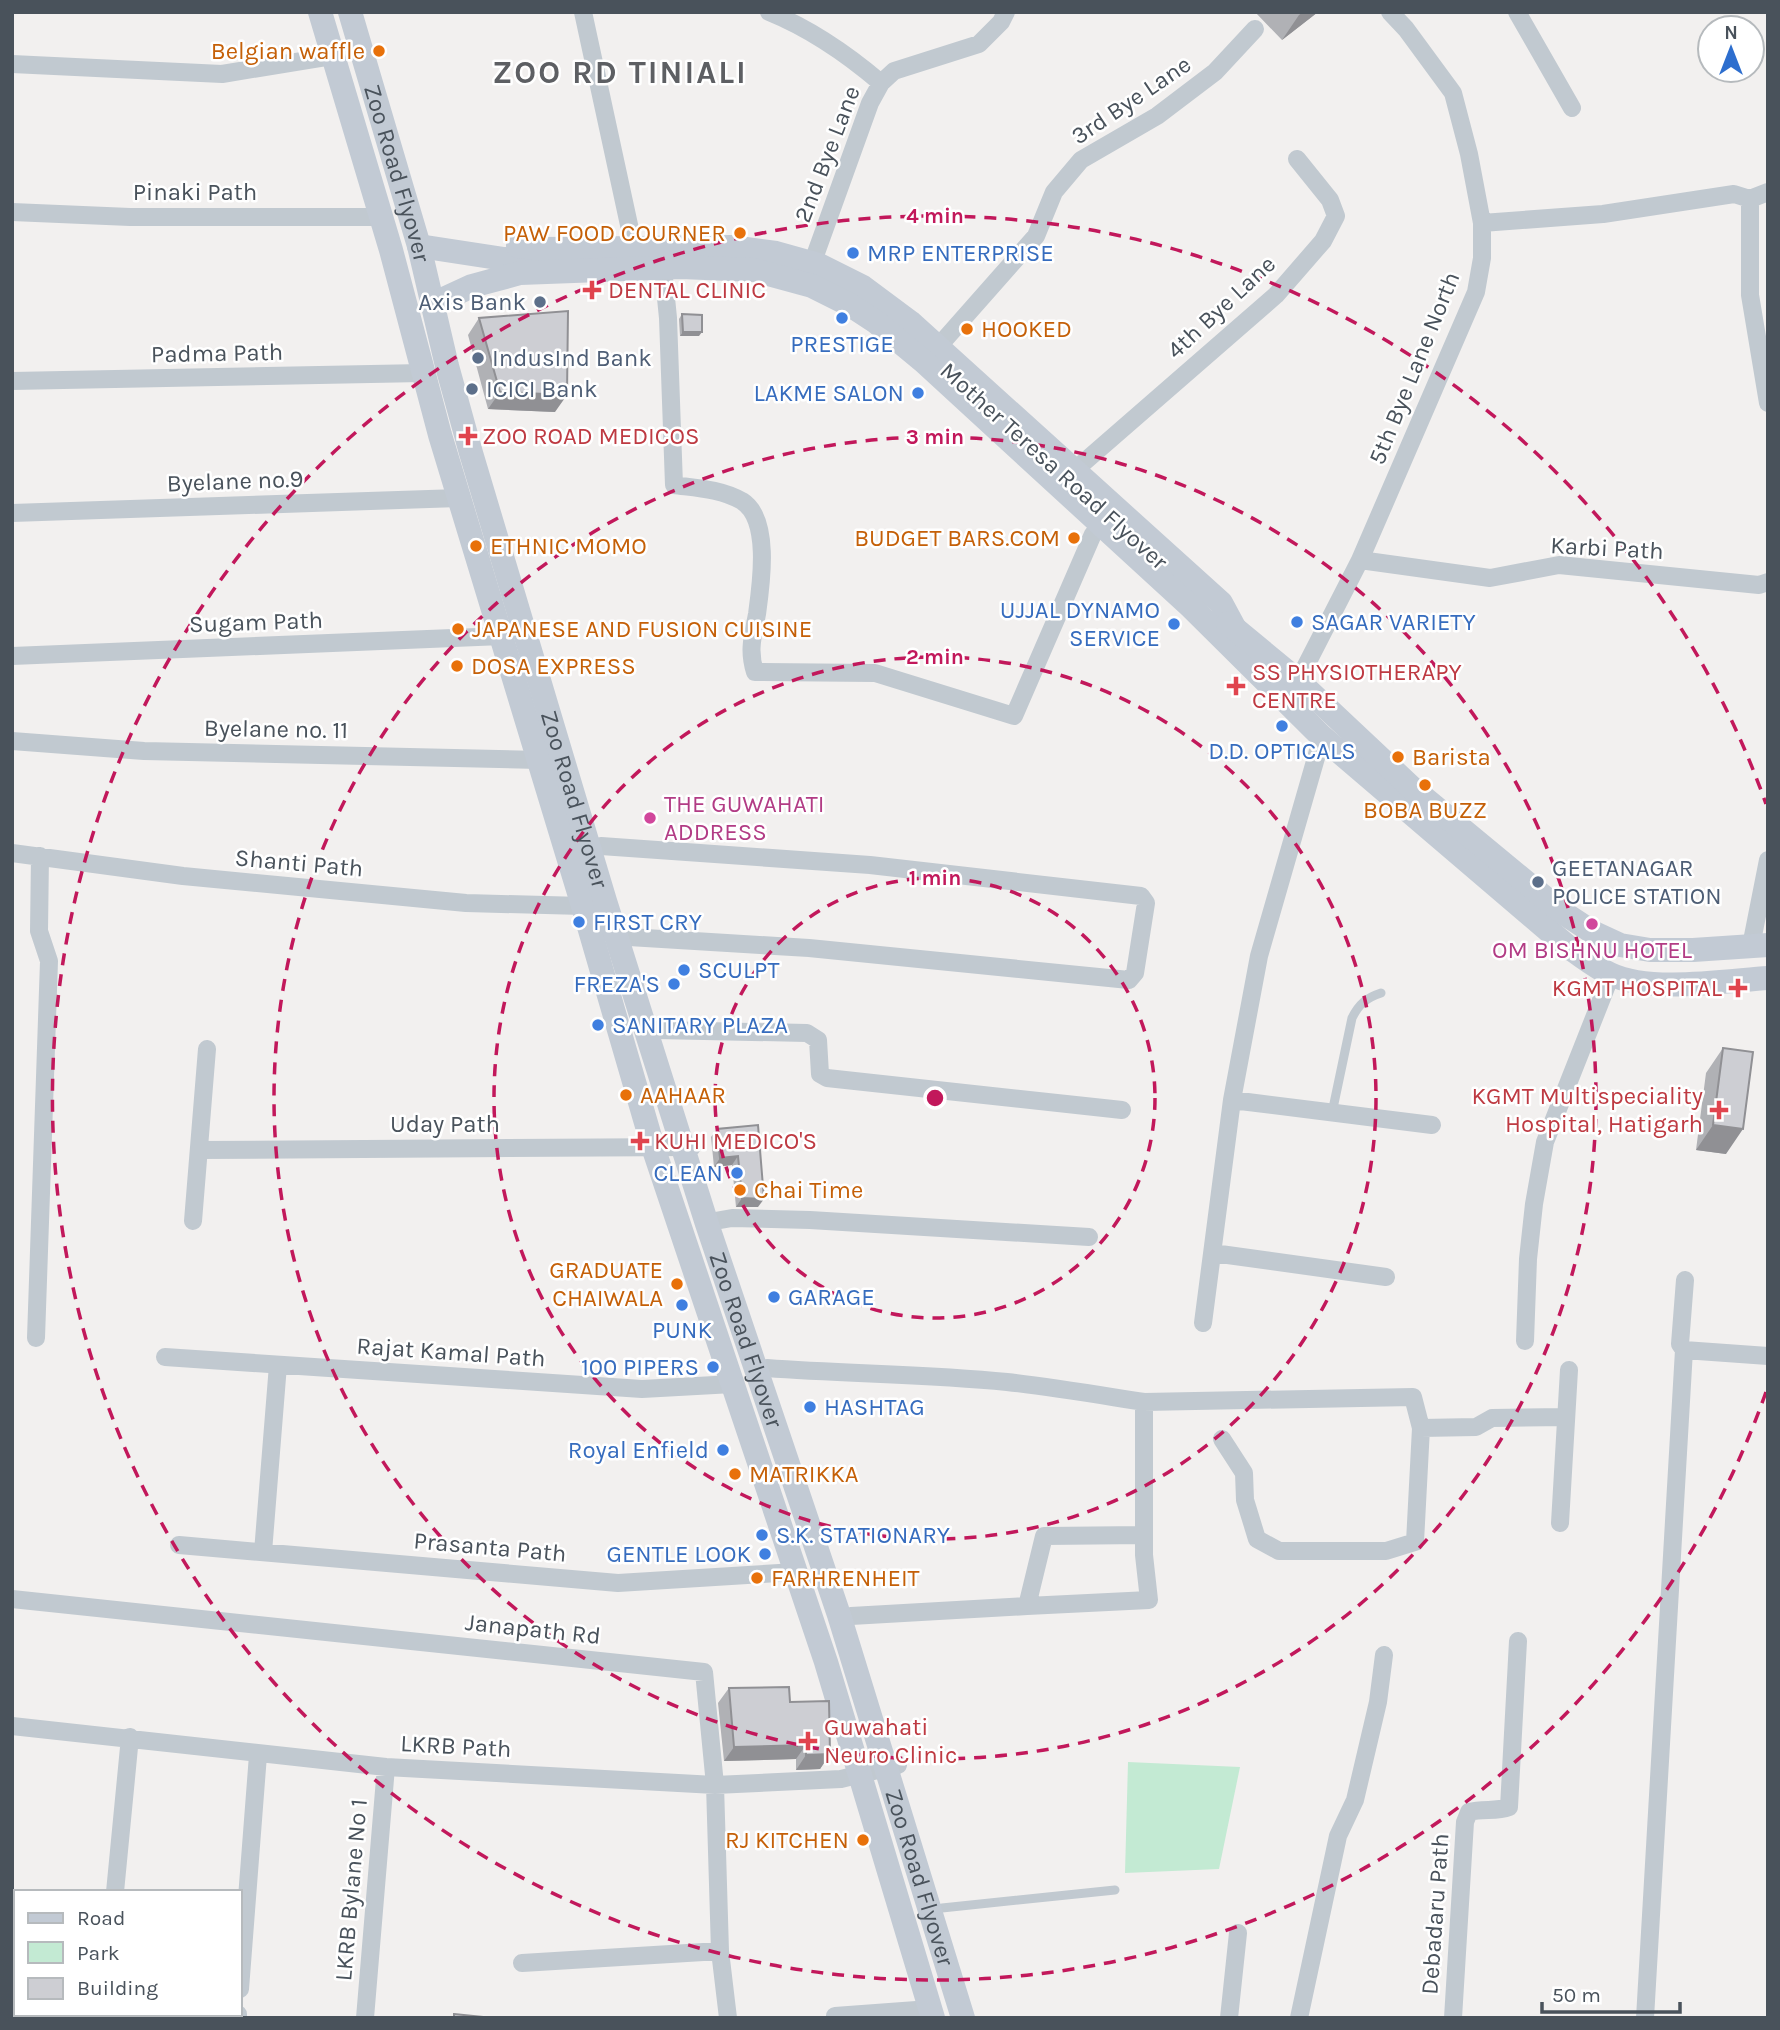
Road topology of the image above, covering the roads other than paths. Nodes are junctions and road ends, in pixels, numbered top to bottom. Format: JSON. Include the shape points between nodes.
{"nodes":[{"id":1,"x":320,"y":12,"type":"edge"},
{"id":2,"x":335,"y":12,"type":"edge"},
{"id":3,"x":350,"y":12,"type":"edge"},
{"id":4,"x":367,"y":12,"type":"edge"},
{"id":5,"x":583,"y":12,"type":"edge"},
{"id":6,"x":769,"y":12,"type":"edge"},
{"id":7,"x":1006,"y":12,"type":"edge"},
{"id":8,"x":1390,"y":12,"type":"edge"},
{"id":9,"x":1517,"y":12,"type":"edge"},
{"id":10,"x":1255,"y":29,"type":"dead end"},
{"id":11,"x":332,"y":56,"type":"junction"},
{"id":12,"x":12,"y":64,"type":"edge"},
{"id":13,"x":881,"y":83,"type":"junction"},
{"id":14,"x":1572,"y":108,"type":"dead end"},
{"id":15,"x":1297,"y":159,"type":"dead end"},
{"id":16,"x":1768,"y":192,"type":"edge"},
{"id":17,"x":1750,"y":199,"type":"junction"},
{"id":18,"x":12,"y":212,"type":"edge"},
{"id":19,"x":379,"y":216,"type":"junction"},
{"id":20,"x":1482,"y":223,"type":"junction"},
{"id":21,"x":426,"y":240,"type":"junction"},
{"id":22,"x":634,"y":248,"type":"junction"},
{"id":23,"x":391,"y":250,"type":"junction"},
{"id":24,"x":811,"y":264,"type":"junction"},
{"id":25,"x":664,"y":278,"type":"junction"},
{"id":26,"x":440,"y":306,"type":"junction"},
{"id":27,"x":409,"y":321,"type":"junction"},
{"id":28,"x":938,"y":347,"type":"junction"},
{"id":29,"x":423,"y":373,"type":"junction"},
{"id":30,"x":12,"y":381,"type":"edge"},
{"id":31,"x":1768,"y":403,"type":"edge"},
{"id":32,"x":1074,"y":470,"type":"junction"},
{"id":33,"x":459,"y":498,"type":"junction"},
{"id":34,"x":12,"y":513,"type":"edge"},
{"id":35,"x":1093,"y":534,"type":"junction"},
{"id":36,"x":1360,"y":560,"type":"junction"},
{"id":37,"x":1768,"y":582,"type":"edge"},
{"id":38,"x":1196,"y":604,"type":"junction"},
{"id":39,"x":502,"y":636,"type":"junction"},
{"id":40,"x":1232,"y":636,"type":"junction"},
{"id":41,"x":12,"y":656,"type":"edge"},
{"id":42,"x":1293,"y":691,"type":"junction"},
{"id":43,"x":1322,"y":737,"type":"junction"},
{"id":44,"x":12,"y":741,"type":"edge"},
{"id":45,"x":539,"y":760,"type":"junction"},
{"id":46,"x":601,"y":846,"type":"junction"},
{"id":47,"x":12,"y":853,"type":"edge"},
{"id":48,"x":40,"y":856,"type":"junction"},
{"id":49,"x":1768,"y":860,"type":"edge"},
{"id":50,"x":583,"y":906,"type":"junction"},
{"id":51,"x":629,"y":937,"type":"junction"},
{"id":52,"x":1759,"y":946,"type":"edge"},
{"id":53,"x":1611,"y":975,"type":"junction"},
{"id":54,"x":1768,"y":978,"type":"edge"},
{"id":55,"x":1381,"y":993,"type":"dead end"},
{"id":56,"x":656,"y":1030,"type":"junction"},
{"id":57,"x":207,"y":1049,"type":"dead end"},
{"id":58,"x":1232,"y":1101,"type":"junction"},
{"id":59,"x":1122,"y":1110,"type":"dead end"},
{"id":60,"x":1332,"y":1113,"type":"junction"},
{"id":61,"x":1432,"y":1125,"type":"dead end"},
{"id":62,"x":653,"y":1147,"type":"junction"},
{"id":63,"x":692,"y":1147,"type":"junction"},
{"id":64,"x":199,"y":1150,"type":"junction"},
{"id":65,"x":193,"y":1221,"type":"dead end"},
{"id":66,"x":715,"y":1221,"type":"junction"},
{"id":67,"x":1089,"y":1237,"type":"dead end"},
{"id":68,"x":1213,"y":1253,"type":"junction"},
{"id":69,"x":1386,"y":1277,"type":"dead end"},
{"id":70,"x":1685,"y":1280,"type":"dead end"},
{"id":71,"x":1203,"y":1323,"type":"dead end"},
{"id":72,"x":37,"y":1338,"type":"dead end"},
{"id":73,"x":1525,"y":1341,"type":"dead end"},
{"id":74,"x":1684,"y":1350,"type":"junction"},
{"id":75,"x":1768,"y":1356,"type":"edge"},
{"id":76,"x":165,"y":1357,"type":"dead end"},
{"id":77,"x":278,"y":1364,"type":"junction"},
{"id":78,"x":767,"y":1368,"type":"junction"},
{"id":79,"x":1569,"y":1370,"type":"dead end"},
{"id":80,"x":733,"y":1384,"type":"junction"},
{"id":81,"x":1144,"y":1402,"type":"junction"},
{"id":82,"x":1566,"y":1417,"type":"junction"},
{"id":83,"x":1421,"y":1428,"type":"junction"},
{"id":84,"x":1222,"y":1439,"type":"dead end"},
{"id":85,"x":1560,"y":1523,"type":"dead end"},
{"id":86,"x":1144,"y":1535,"type":"junction"},
{"id":87,"x":179,"y":1545,"type":"dead end"},
{"id":88,"x":263,"y":1552,"type":"junction"},
{"id":89,"x":796,"y":1572,"type":"junction"},
{"id":90,"x":12,"y":1599,"type":"edge"},
{"id":91,"x":1027,"y":1606,"type":"junction"},
{"id":92,"x":851,"y":1616,"type":"junction"},
{"id":93,"x":1518,"y":1641,"type":"dead end"},
{"id":94,"x":1384,"y":1655,"type":"dead end"},
{"id":95,"x":12,"y":1726,"type":"edge"},
{"id":96,"x":130,"y":1737,"type":"junction"},
{"id":97,"x":258,"y":1755,"type":"junction"},
{"id":98,"x":898,"y":1765,"type":"junction"},
{"id":99,"x":386,"y":1767,"type":"junction"},
{"id":100,"x":861,"y":1775,"type":"junction"},
{"id":101,"x":715,"y":1785,"type":"junction"},
{"id":102,"x":115,"y":1890,"type":"edge"},
{"id":103,"x":1115,"y":1890,"type":"dead end"},
{"id":104,"x":942,"y":1908,"type":"junction"},
{"id":105,"x":1238,"y":1933,"type":"dead end"},
{"id":106,"x":720,"y":1951,"type":"junction"},
{"id":107,"x":242,"y":1963,"type":"edge"},
{"id":108,"x":522,"y":1963,"type":"dead end"},
{"id":109,"x":936,"y":2015,"type":"edge"},
{"id":110,"x":835,"y":2016,"type":"dead end"},
{"id":111,"x":365,"y":2018,"type":"edge"},
{"id":112,"x":728,"y":2018,"type":"edge"},
{"id":113,"x":963,"y":2018,"type":"edge"},
{"id":114,"x":975,"y":2018,"type":"edge"},
{"id":115,"x":1229,"y":2018,"type":"edge"},
{"id":116,"x":1299,"y":2018,"type":"edge"},
{"id":117,"x":1453,"y":2018,"type":"edge"},
{"id":118,"x":1646,"y":2018,"type":"edge"}],
"edges":[{"from":1,"to":11,"type":"main road"},
{"from":2,"to":109,"type":"main road","name":"Zoo Road Flyover","via":[[395,218],[432,371],[659,1124],[809,1571]]},
{"from":3,"to":21,"type":"main road","name":"Zoo Road Flyover"},
{"from":4,"to":21,"type":"main road"},
{"from":5,"to":22,"type":"street"},
{"from":6,"to":13,"type":"street","via":[[852,58]]},
{"from":7,"to":13,"type":"street","name":"2nd Bye Lane","via":[[979,44],[894,71]]},
{"from":8,"to":20,"type":"street","name":"5th Bye Lane North","via":[[1453,93]]},
{"from":9,"to":14,"type":"street"},
{"from":10,"to":28,"type":"street","name":"3rd Bye Lane","via":[[1215,72],[1167,108],[1082,160],[1054,192],[1036,236]]},
{"from":11,"to":12,"type":"street","via":[[222,74]]},
{"from":11,"to":19,"type":"main road"},
{"from":13,"to":24,"type":"street","name":"2nd Bye Lane"},
{"from":15,"to":32,"type":"street","name":"4th Bye Lane","via":[[1330,200],[1336,216],[1323,241],[1276,295]]},
{"from":16,"to":17,"type":"street"},
{"from":17,"to":20,"type":"street","via":[[1734,194],[1603,214]]},
{"from":17,"to":31,"type":"street","via":[[1750,295]]},
{"from":18,"to":19,"type":"street","name":"Pinaki Path","via":[[130,217]]},
{"from":19,"to":23,"type":"main road"},
{"from":20,"to":36,"type":"street","name":"5th Bye Lane North","via":[[1476,292]]},
{"from":21,"to":22,"type":"main road","via":[[543,249]]},
{"from":21,"to":23,"type":"main road"},
{"from":21,"to":26,"type":"main road","name":"Zoo Road Flyover"},
{"from":21,"to":38,"type":"main road","name":"Mother Teresa Road Flyover","via":[[520,260],[743,260],[795,270],[834,285],[887,318],[930,353],[1067,475]]},
{"from":22,"to":24,"type":"main road","via":[[731,247]]},
{"from":23,"to":27,"type":"main road"},
{"from":24,"to":28,"type":"main road","via":[[863,287]]},
{"from":25,"to":26,"type":"main road","via":[[555,282]]},
{"from":25,"to":35,"type":"main road","via":[[753,281],[825,304],[872,332]]},
{"from":25,"to":35,"type":"street","via":[[674,485],[715,490],[744,502],[758,522],[763,575],[750,657],[755,672],[875,673],[1014,716]]},
{"from":26,"to":27,"type":"main road"},
{"from":26,"to":38,"type":"main road","name":"Mother Teresa Road Flyover","via":[[465,289],[520,273],[733,268],[812,286],[876,322]]},
{"from":26,"to":46,"type":"main road","via":[[455,343]]},
{"from":26,"to":113,"type":"main road","name":"Zoo Road Flyover","via":[[471,453],[605,901],[707,1224],[839,1615]]},
{"from":27,"to":29,"type":"main road"},
{"from":28,"to":32,"type":"main road"},
{"from":29,"to":30,"type":"street","name":"Padma Path"},
{"from":29,"to":33,"type":"main road"},
{"from":32,"to":40,"type":"main road","via":[[1221,603]]},
{"from":33,"to":34,"type":"street","name":"Byelane no.9"},
{"from":33,"to":39,"type":"main road"},
{"from":35,"to":40,"type":"main road","via":[[1199,631]]},
{"from":36,"to":37,"type":"street","name":"Karbi Path","via":[[1490,578],[1559,565],[1759,585]]},
{"from":36,"to":42,"type":"street","name":"5th Bye Lane North"},
{"from":38,"to":40,"type":"main road","name":"Mother Teresa Road Flyover"},
{"from":39,"to":41,"type":"street","name":"Sugam Path"},
{"from":39,"to":45,"type":"main road"},
{"from":40,"to":42,"type":"main road"},
{"from":42,"to":43,"type":"main road"},
{"from":42,"to":52,"type":"main road","via":[[1562,912],[1594,933],[1650,950]]},
{"from":43,"to":53,"type":"main road","via":[[1559,939]]},
{"from":43,"to":58,"type":"street","via":[[1259,956]]},
{"from":44,"to":45,"type":"street","name":"Byelane no. 11","via":[[144,751]]},
{"from":45,"to":50,"type":"main road"},
{"from":46,"to":51,"type":"main road"},
{"from":46,"to":51,"type":"street","via":[[870,865],[1141,896],[1146,903],[1135,973],[1129,980],[809,948]]},
{"from":47,"to":48,"type":"street","name":"Shanti Path"},
{"from":48,"to":50,"type":"street","name":"Shanti Path","via":[[183,876],[466,903]]},
{"from":48,"to":72,"type":"street","via":[[39,931],[49,961]]},
{"from":49,"to":52,"type":"street"},
{"from":50,"to":62,"type":"main road"},
{"from":51,"to":56,"type":"main road"},
{"from":53,"to":54,"type":"main road","via":[[1652,984]]},
{"from":53,"to":73,"type":"street","via":[[1545,1142],[1528,1259]]},
{"from":55,"to":60,"type":"lane","via":[[1359,1005],[1352,1018]]},
{"from":56,"to":59,"type":"street","via":[[807,1033],[818,1040],[820,1074],[827,1078]]},
{"from":56,"to":63,"type":"main road"},
{"from":57,"to":64,"type":"street"},
{"from":58,"to":60,"type":"street"},
{"from":58,"to":68,"type":"street"},
{"from":60,"to":61,"type":"street"},
{"from":62,"to":63,"type":"street","name":"Uday Path"},
{"from":62,"to":64,"type":"street","name":"Uday Path"},
{"from":62,"to":80,"type":"main road"},
{"from":63,"to":66,"type":"main road"},
{"from":64,"to":65,"type":"street"},
{"from":66,"to":67,"type":"street","via":[[810,1220]]},
{"from":66,"to":78,"type":"main road"},
{"from":68,"to":69,"type":"street"},
{"from":68,"to":71,"type":"street"},
{"from":70,"to":74,"type":"street","via":[[1680,1344]]},
{"from":74,"to":75,"type":"street"},
{"from":74,"to":118,"type":"street"},
{"from":76,"to":77,"type":"street","name":"Rajat Kamal Path"},
{"from":77,"to":80,"type":"street","name":"Rajat Kamal Path","via":[[642,1389]]},
{"from":77,"to":88,"type":"street"},
{"from":78,"to":81,"type":"street","via":[[1008,1382]]},
{"from":78,"to":92,"type":"main road"},
{"from":79,"to":82,"type":"street"},
{"from":80,"to":89,"type":"main road"},
{"from":81,"to":83,"type":"street","via":[[1413,1396]]},
{"from":81,"to":86,"type":"street"},
{"from":82,"to":83,"type":"street","via":[[1492,1418],[1476,1427]]},
{"from":82,"to":85,"type":"street"},
{"from":83,"to":84,"type":"street","via":[[1415,1542],[1386,1551],[1279,1551],[1257,1539],[1245,1500],[1244,1473]]},
{"from":86,"to":91,"type":"street","via":[[1044,1536]]},
{"from":86,"to":91,"type":"street","via":[[1149,1600]]},
{"from":87,"to":88,"type":"street","name":"Prasanta Path"},
{"from":88,"to":89,"type":"street","name":"Prasanta Path","via":[[618,1583]]},
{"from":89,"to":100,"type":"main road"},
{"from":90,"to":101,"type":"street","name":"Janapath Rd","via":[[704,1672]]},
{"from":91,"to":92,"type":"street"},
{"from":92,"to":98,"type":"main road"},
{"from":93,"to":117,"type":"street","name":"Debadaru Path","via":[[1509,1807],[1469,1812],[1465,1822]]},
{"from":94,"to":116,"type":"street","via":[[1356,1800],[1338,1836]]},
{"from":95,"to":96,"type":"street","name":"LKRB Path"},
{"from":96,"to":97,"type":"street","name":"LKRB Path"},
{"from":96,"to":102,"type":"street"},
{"from":97,"to":99,"type":"street","name":"LKRB Path"},
{"from":97,"to":107,"type":"street"},
{"from":98,"to":100,"type":"street","name":"LKRB Path"},
{"from":98,"to":104,"type":"main road"},
{"from":99,"to":101,"type":"street","name":"LKRB Path"},
{"from":99,"to":111,"type":"street","name":"LKRB Bylane No 1"},
{"from":100,"to":101,"type":"street","name":"LKRB Path"},
{"from":100,"to":109,"type":"main road"},
{"from":101,"to":106,"type":"street","name":"Janapath Rd"},
{"from":103,"to":104,"type":"lane"},
{"from":104,"to":114,"type":"main road"},
{"from":105,"to":115,"type":"street"},
{"from":106,"to":108,"type":"street"},
{"from":106,"to":112,"type":"street","name":"Janapath Rd"},
{"from":109,"to":110,"type":"street"}]}
